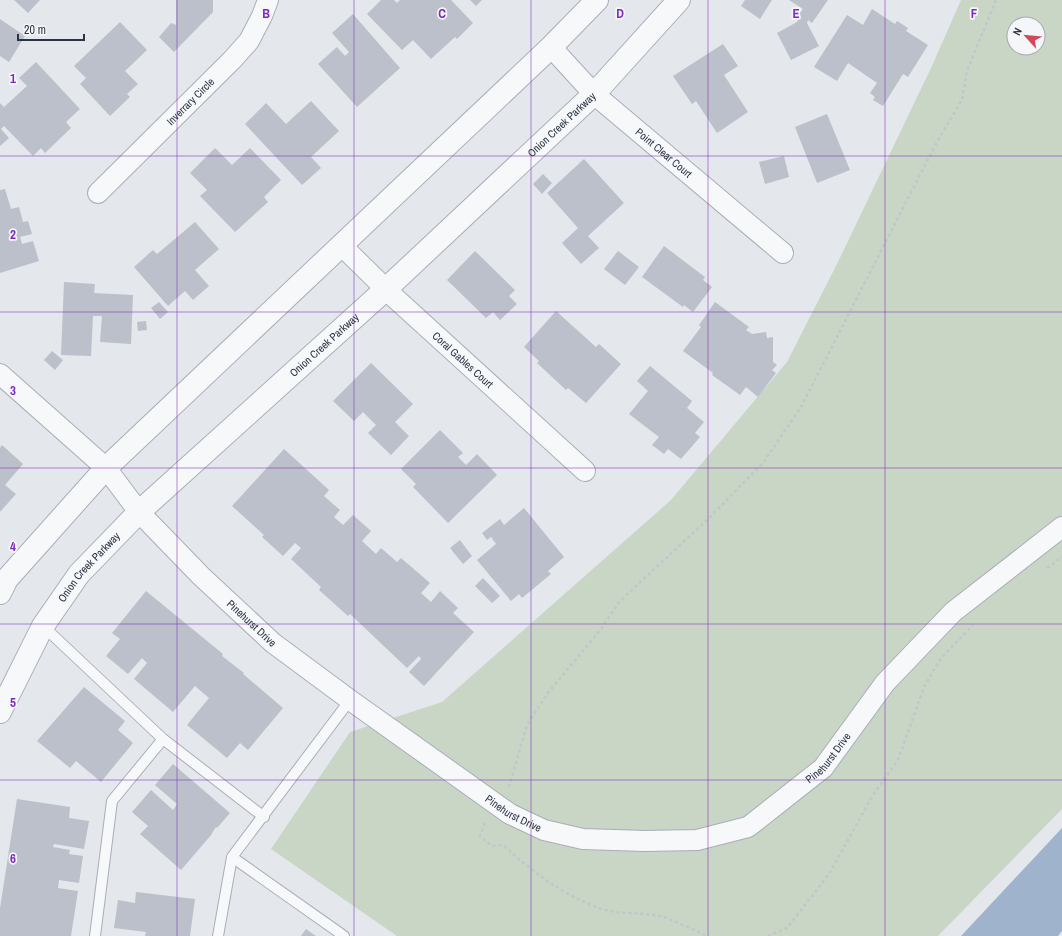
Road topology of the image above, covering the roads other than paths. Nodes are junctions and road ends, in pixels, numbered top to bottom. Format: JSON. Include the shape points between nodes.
{"nodes":[{"id":1,"x":268,"y":0,"type":"edge"},
{"id":2,"x":597,"y":0,"type":"edge"},
{"id":3,"x":679,"y":0,"type":"edge"},
{"id":4,"x":551,"y":47,"type":"junction"},
{"id":5,"x":594,"y":94,"type":"junction"},
{"id":6,"x":98,"y":193,"type":"dead end"},
{"id":7,"x":342,"y":246,"type":"junction"},
{"id":8,"x":783,"y":253,"type":"dead end"},
{"id":9,"x":386,"y":289,"type":"junction"},
{"id":10,"x":0,"y":374,"type":"edge"},
{"id":11,"x":106,"y":468,"type":"junction"},
{"id":12,"x":585,"y":471,"type":"dead end"},
{"id":13,"x":139,"y":512,"type":"junction"},
{"id":14,"x":1062,"y":527,"type":"edge"},
{"id":15,"x":0,"y":593,"type":"edge"},
{"id":16,"x":43,"y":626,"type":"junction"},
{"id":17,"x":350,"y":700,"type":"junction"},
{"id":18,"x":0,"y":712,"type":"edge"},
{"id":19,"x":162,"y":739,"type":"junction"},
{"id":20,"x":264,"y":816,"type":"junction"},
{"id":21,"x":232,"y":857,"type":"junction"},
{"id":22,"x":95,"y":936,"type":"edge"},
{"id":23,"x":218,"y":936,"type":"edge"},
{"id":24,"x":344,"y":936,"type":"edge"}],
"edges":[{"from":1,"to":6,"type":"street","name":"Inverrary Circle","via":[[249,41]]},
{"from":2,"to":4,"type":"street"},
{"from":3,"to":5,"type":"street","name":"Onion Creek Parkway"},
{"from":4,"to":5,"type":"street","name":"Point Clear Court"},
{"from":4,"to":7,"type":"street"},
{"from":5,"to":8,"type":"street","name":"Point Clear Court"},
{"from":5,"to":9,"type":"street","name":"Onion Creek Parkway"},
{"from":7,"to":9,"type":"street","name":"Coral Gables Court"},
{"from":7,"to":11,"type":"street"},
{"from":9,"to":12,"type":"street","name":"Coral Gables Court"},
{"from":9,"to":13,"type":"street","name":"Onion Creek Parkway"},
{"from":10,"to":11,"type":"street","name":"Pinehurst Drive"},
{"from":11,"to":13,"type":"street","name":"Pinehurst Drive"},
{"from":11,"to":15,"type":"street","via":[[7,580]]},
{"from":13,"to":16,"type":"street","name":"Onion Creek Parkway","via":[[78,574]]},
{"from":13,"to":17,"type":"street","name":"Pinehurst Drive","via":[[201,576],[274,643]]},
{"from":14,"to":17,"type":"street","name":"Pinehurst Drive","via":[[953,612],[885,683],[823,768],[748,827],[697,840],[583,839],[544,830],[510,814]]},
{"from":16,"to":18,"type":"street","name":"Onion Creek Parkway"},
{"from":16,"to":19,"type":"lane"},
{"from":17,"to":20,"type":"lane"},
{"from":19,"to":20,"type":"lane"},
{"from":19,"to":22,"type":"lane","via":[[112,801]]},
{"from":20,"to":21,"type":"lane"},
{"from":21,"to":23,"type":"lane"},
{"from":21,"to":24,"type":"lane"}]}
